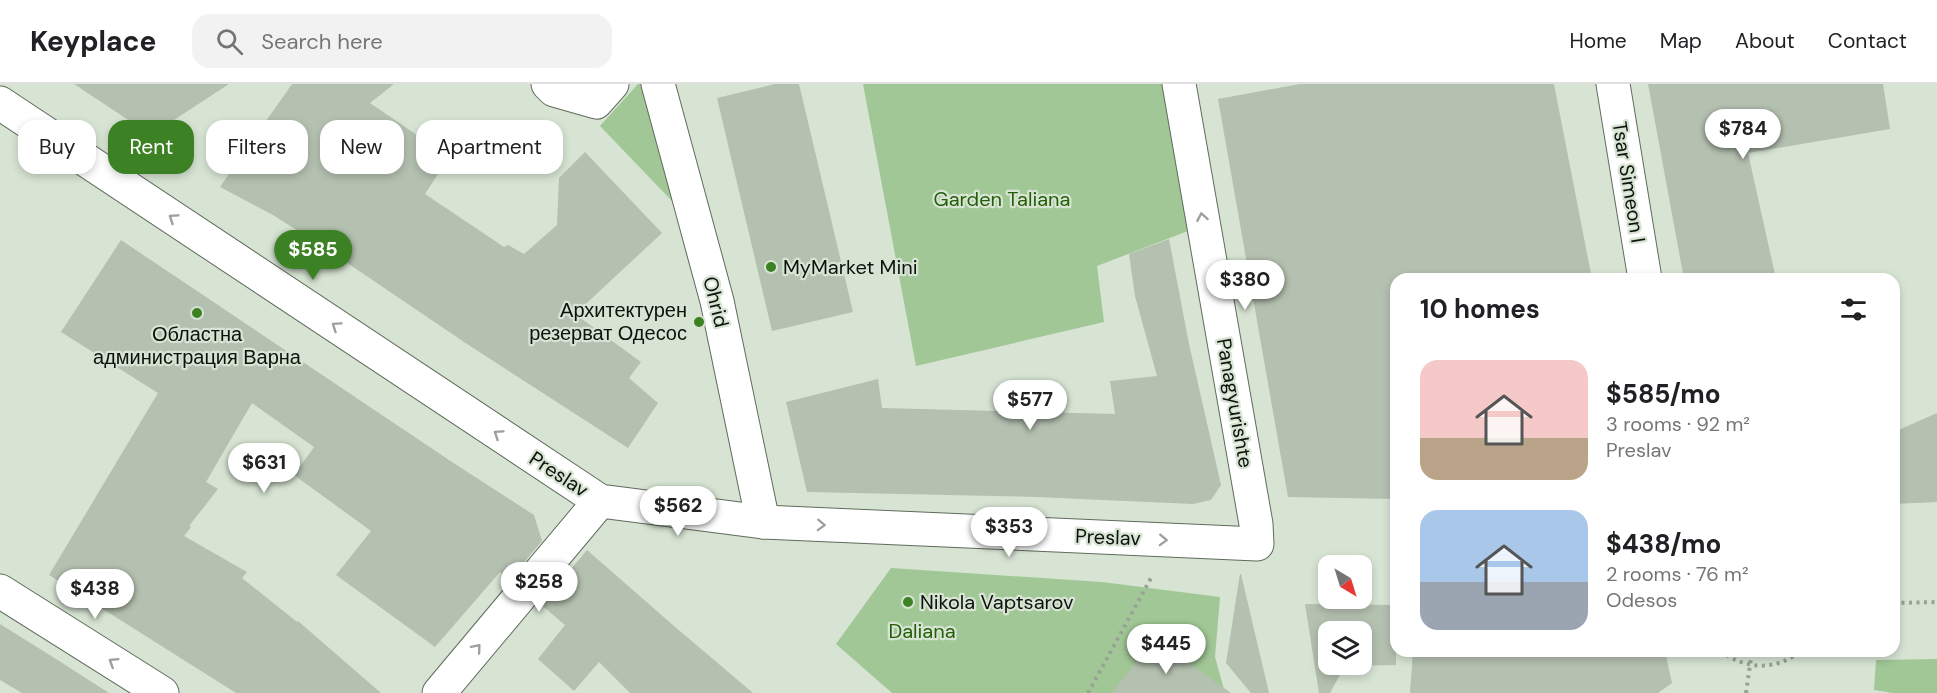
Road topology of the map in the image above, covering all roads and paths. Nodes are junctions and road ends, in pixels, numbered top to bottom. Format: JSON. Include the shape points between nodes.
{"nodes":[{"id":1,"x":548,"y":84,"type":"edge"},
{"id":2,"x":612,"y":84,"type":"edge"},
{"id":3,"x":658,"y":84,"type":"edge"},
{"id":4,"x":1179,"y":84,"type":"edge"},
{"id":5,"x":1613,"y":84,"type":"edge"},
{"id":6,"x":0,"y":103,"type":"edge"},
{"id":7,"x":1644,"y":273,"type":"edge"},
{"id":8,"x":600,"y":501,"type":"junction"},
{"id":9,"x":763,"y":522,"type":"junction"},
{"id":10,"x":1172,"y":540,"type":"junction"},
{"id":11,"x":1257,"y":544,"type":"joint"},
{"id":12,"x":0,"y":591,"type":"edge"},
{"id":13,"x":1937,"y":602,"type":"edge"},
{"id":14,"x":1900,"y":603,"type":"edge"},
{"id":15,"x":1729,"y":657,"type":"edge"},
{"id":16,"x":1751,"y":657,"type":"edge"},
{"id":17,"x":1793,"y":657,"type":"edge"},
{"id":18,"x":1750,"y":666,"type":"junction"},
{"id":19,"x":162,"y":693,"type":"edge"},
{"id":20,"x":440,"y":693,"type":"edge"},
{"id":21,"x":1088,"y":693,"type":"edge"},
{"id":22,"x":1746,"y":693,"type":"edge"}],
"edges":[{"from":1,"to":2,"type":"street","via":[[554,90],[596,102]]},
{"from":3,"to":9,"type":"street","name":"Ohrid","via":[[717,301]]},
{"from":11,"to":4,"type":"street","name":"Panagyurishte","one_way":true},
{"from":5,"to":7,"type":"street","name":"Tsar Simeon I"},
{"from":8,"to":6,"type":"street","name":"Preslav","one_way":true},
{"from":8,"to":9,"type":"street","name":"Preslav"},
{"from":20,"to":8,"type":"street","one_way":true},
{"from":9,"to":10,"type":"street","name":"Preslav","one_way":true},
{"from":10,"to":11,"type":"street","name":"Preslav"},
{"from":10,"to":21,"type":"path"},
{"from":19,"to":12,"type":"street","one_way":true},
{"from":13,"to":14,"type":"path"},
{"from":15,"to":18,"type":"path"},
{"from":16,"to":18,"type":"path"},
{"from":17,"to":18,"type":"path","via":[[1768,666]]},
{"from":18,"to":22,"type":"path"}]}
